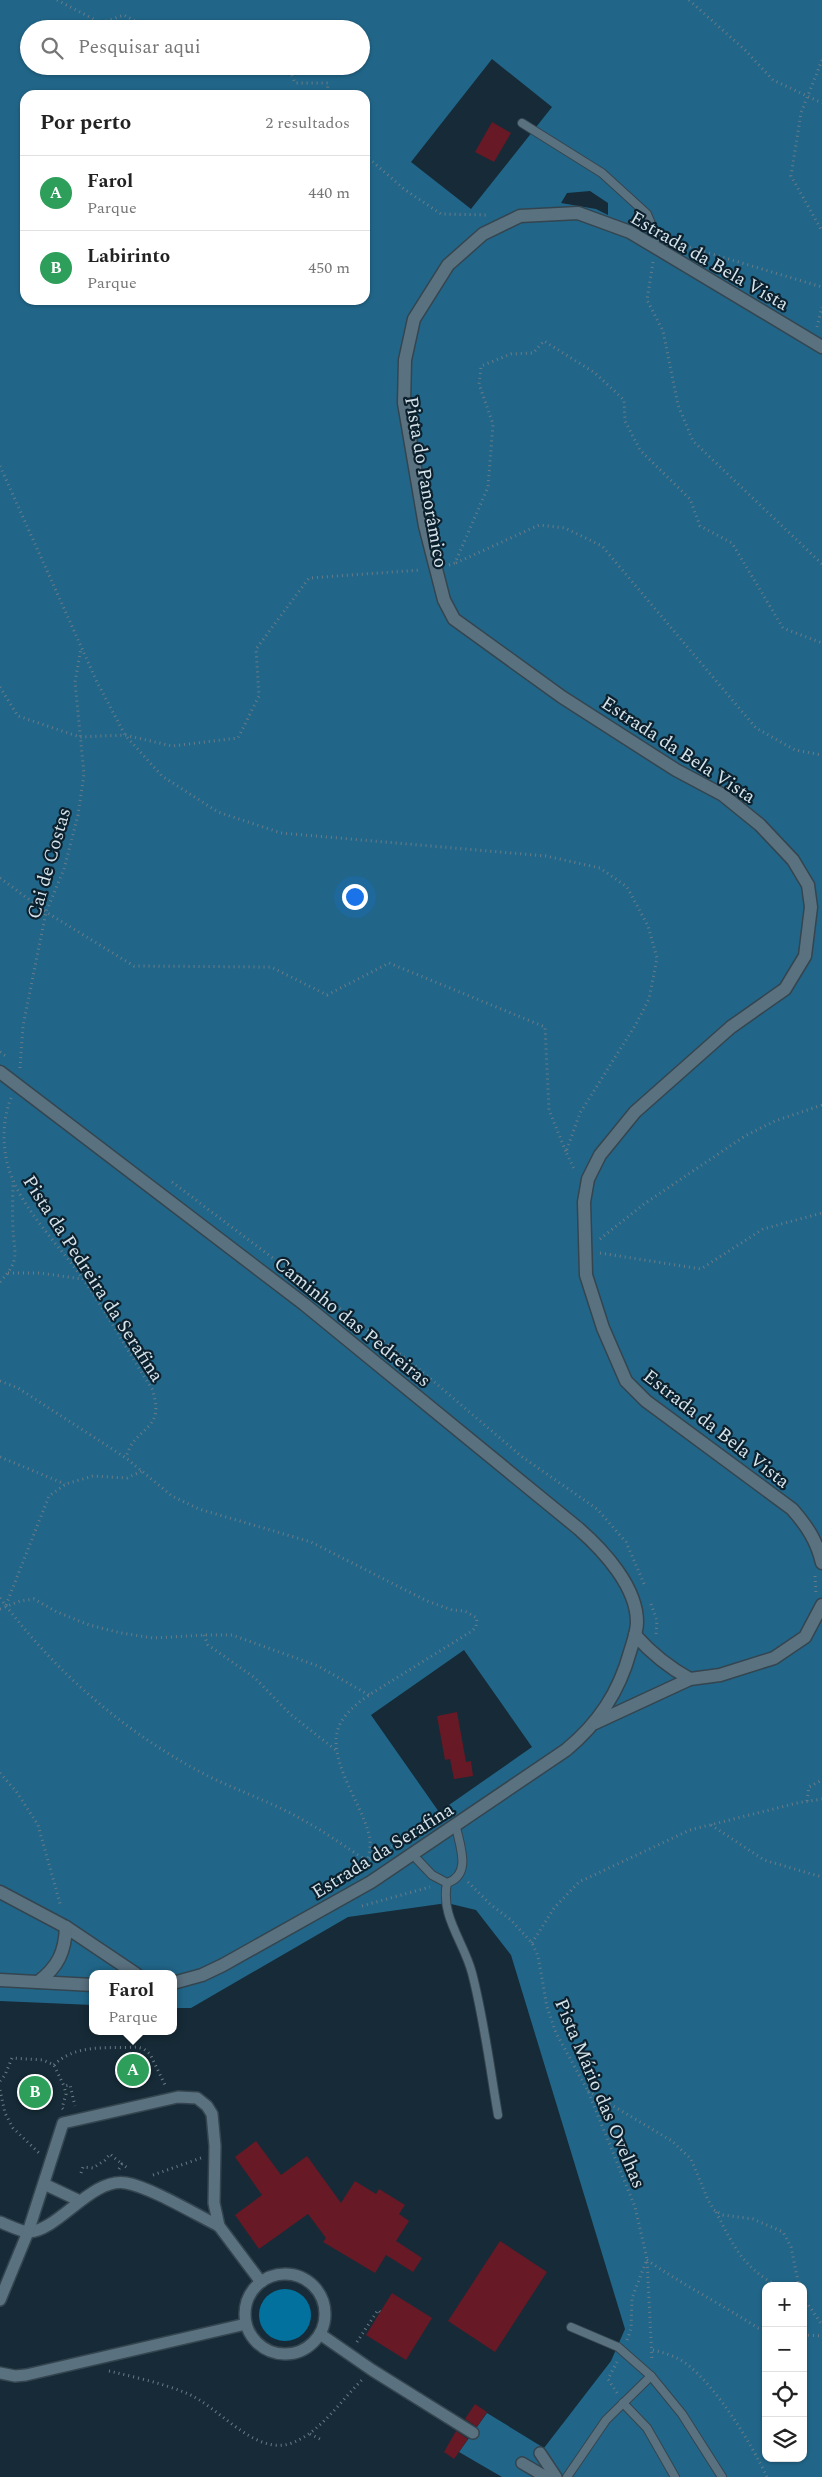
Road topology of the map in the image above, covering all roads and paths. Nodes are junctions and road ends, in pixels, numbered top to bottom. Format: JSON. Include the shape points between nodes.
{"nodes":[{"id":1,"x":57,"y":0,"type":"edge"},
{"id":2,"x":689,"y":0,"type":"edge"},
{"id":3,"x":94,"y":20,"type":"edge"},
{"id":4,"x":109,"y":20,"type":"edge"},
{"id":5,"x":133,"y":20,"type":"edge"},
{"id":6,"x":822,"y":60,"type":"edge"},
{"id":7,"x":292,"y":75,"type":"edge"},
{"id":8,"x":327,"y":90,"type":"edge"},
{"id":9,"x":808,"y":96,"type":"junction"},
{"id":10,"x":822,"y":103,"type":"edge"},
{"id":11,"x":522,"y":123,"type":"dead end"},
{"id":12,"x":370,"y":159,"type":"edge"},
{"id":13,"x":497,"y":215,"type":"dead end"},
{"id":14,"x":822,"y":231,"type":"edge"},
{"id":15,"x":656,"y":242,"type":"junction"},
{"id":16,"x":822,"y":288,"type":"edge"},
{"id":17,"x":822,"y":307,"type":"edge"},
{"id":18,"x":815,"y":333,"type":"dead end"},
{"id":19,"x":822,"y":348,"type":"edge"},
{"id":20,"x":0,"y":466,"type":"edge"},
{"id":21,"x":455,"y":564,"type":"junction"},
{"id":22,"x":822,"y":564,"type":"edge"},
{"id":23,"x":436,"y":568,"type":"junction"},
{"id":24,"x":822,"y":643,"type":"edge"},
{"id":25,"x":81,"y":648,"type":"junction"},
{"id":26,"x":0,"y":687,"type":"edge"},
{"id":27,"x":125,"y":736,"type":"junction"},
{"id":28,"x":80,"y":738,"type":"junction"},
{"id":29,"x":822,"y":755,"type":"edge"},
{"id":30,"x":0,"y":878,"type":"edge"},
{"id":31,"x":46,"y":912,"type":"junction"},
{"id":32,"x":0,"y":1072,"type":"edge"},
{"id":33,"x":17,"y":1084,"type":"junction"},
{"id":34,"x":822,"y":1105,"type":"edge"},
{"id":35,"x":566,"y":1152,"type":"junction"},
{"id":36,"x":579,"y":1177,"type":"dead end"},
{"id":37,"x":13,"y":1181,"type":"junction"},
{"id":38,"x":822,"y":1213,"type":"edge"},
{"id":39,"x":585,"y":1250,"type":"junction"},
{"id":40,"x":8,"y":1273,"type":"junction"},
{"id":41,"x":83,"y":1279,"type":"junction"},
{"id":42,"x":0,"y":1282,"type":"edge"},
{"id":43,"x":0,"y":1381,"type":"edge"},
{"id":44,"x":0,"y":1457,"type":"edge"},
{"id":45,"x":126,"y":1458,"type":"junction"},
{"id":46,"x":142,"y":1471,"type":"junction"},
{"id":47,"x":66,"y":1484,"type":"junction"},
{"id":48,"x":818,"y":1566,"type":"edge"},
{"id":49,"x":0,"y":1598,"type":"edge"},
{"id":50,"x":819,"y":1602,"type":"edge"},
{"id":51,"x":5,"y":1606,"type":"junction"},
{"id":52,"x":0,"y":1609,"type":"edge"},
{"id":53,"x":204,"y":1635,"type":"junction"},
{"id":54,"x":635,"y":1635,"type":"junction"},
{"id":55,"x":690,"y":1679,"type":"junction"},
{"id":56,"x":369,"y":1695,"type":"junction"},
{"id":57,"x":595,"y":1723,"type":"junction"},
{"id":58,"x":337,"y":1751,"type":"junction"},
{"id":59,"x":0,"y":1773,"type":"edge"},
{"id":60,"x":822,"y":1780,"type":"edge"},
{"id":61,"x":822,"y":1799,"type":"edge"},
{"id":62,"x":807,"y":1801,"type":"junction"},
{"id":63,"x":711,"y":1825,"type":"junction"},
{"id":64,"x":422,"y":1827,"type":"dead end"},
{"id":65,"x":456,"y":1827,"type":"junction"},
{"id":66,"x":413,"y":1855,"type":"junction"},
{"id":67,"x":367,"y":1861,"type":"junction"},
{"id":68,"x":822,"y":1877,"type":"edge"},
{"id":69,"x":371,"y":1882,"type":"junction"},
{"id":70,"x":447,"y":1883,"type":"junction"},
{"id":71,"x":472,"y":1887,"type":"dead end"},
{"id":72,"x":0,"y":1892,"type":"edge"},
{"id":73,"x":381,"y":1901,"type":"dead end"},
{"id":74,"x":66,"y":1927,"type":"junction"},
{"id":75,"x":532,"y":1943,"type":"junction"},
{"id":76,"x":130,"y":1970,"type":"edge"},
{"id":77,"x":0,"y":1980,"type":"edge"},
{"id":78,"x":38,"y":1982,"type":"junction"},
{"id":79,"x":177,"y":1982,"type":"edge"},
{"id":80,"x":89,"y":1985,"type":"edge"},
{"id":81,"x":54,"y":2065,"type":"junction"},
{"id":82,"x":0,"y":2081,"type":"edge"},
{"id":83,"x":64,"y":2086,"type":"junction"},
{"id":84,"x":0,"y":2090,"type":"edge"},
{"id":85,"x":588,"y":2090,"type":"junction"},
{"id":86,"x":178,"y":2097,"type":"junction"},
{"id":87,"x":498,"y":2115,"type":"dead end"},
{"id":88,"x":73,"y":2120,"type":"junction"},
{"id":89,"x":215,"y":2146,"type":"junction"},
{"id":90,"x":122,"y":2164,"type":"junction"},
{"id":91,"x":49,"y":2169,"type":"junction"},
{"id":92,"x":81,"y":2173,"type":"dead end"},
{"id":93,"x":137,"y":2174,"type":"dead end"},
{"id":94,"x":146,"y":2175,"type":"dead end"},
{"id":95,"x":112,"y":2183,"type":"junction"},
{"id":96,"x":44,"y":2184,"type":"junction"},
{"id":97,"x":80,"y":2201,"type":"junction"},
{"id":98,"x":714,"y":2210,"type":"junction"},
{"id":99,"x":0,"y":2222,"type":"edge"},
{"id":100,"x":219,"y":2226,"type":"junction"},
{"id":101,"x":28,"y":2232,"type":"junction"},
{"id":102,"x":647,"y":2259,"type":"junction"},
{"id":103,"x":261,"y":2282,"type":"junction"},
{"id":104,"x":770,"y":2282,"type":"edge"},
{"id":105,"x":798,"y":2282,"type":"edge"},
{"id":106,"x":0,"y":2300,"type":"edge"},
{"id":107,"x":807,"y":2303,"type":"edge"},
{"id":108,"x":380,"y":2312,"type":"dead end"},
{"id":109,"x":246,"y":2324,"type":"junction"},
{"id":110,"x":822,"y":2325,"type":"edge"},
{"id":111,"x":570,"y":2327,"type":"dead end"},
{"id":112,"x":762,"y":2328,"type":"edge"},
{"id":113,"x":320,"y":2334,"type":"junction"},
{"id":114,"x":362,"y":2334,"type":"dead end"},
{"id":115,"x":807,"y":2335,"type":"edge"},
{"id":116,"x":822,"y":2336,"type":"edge"},
{"id":117,"x":623,"y":2352,"type":"junction"},
{"id":118,"x":101,"y":2370,"type":"dead end"},
{"id":119,"x":372,"y":2370,"type":"junction"},
{"id":120,"x":0,"y":2373,"type":"edge"},
{"id":121,"x":15,"y":2376,"type":"junction"},
{"id":122,"x":651,"y":2376,"type":"junction"},
{"id":123,"x":0,"y":2380,"type":"edge"},
{"id":124,"x":623,"y":2403,"type":"junction"},
{"id":125,"x":473,"y":2433,"type":"dead end"},
{"id":126,"x":310,"y":2434,"type":"junction"},
{"id":127,"x":322,"y":2440,"type":"dead end"},
{"id":128,"x":540,"y":2453,"type":"dead end"},
{"id":129,"x":522,"y":2463,"type":"dead end"},
{"id":130,"x":546,"y":2477,"type":"edge"},
{"id":131,"x":556,"y":2477,"type":"edge"},
{"id":132,"x":567,"y":2477,"type":"edge"},
{"id":133,"x":675,"y":2477,"type":"edge"},
{"id":134,"x":722,"y":2477,"type":"edge"},
{"id":135,"x":768,"y":2477,"type":"edge"}],
"edges":[{"from":1,"to":3,"type":"path"},
{"from":2,"to":9,"type":"path","via":[[773,80]]},
{"from":4,"to":5,"type":"path","via":[[124,15]]},
{"from":6,"to":9,"type":"path"},
{"from":7,"to":8,"type":"path","via":[[295,83],[328,83]]},
{"from":9,"to":10,"type":"path"},
{"from":9,"to":14,"type":"path","via":[[801,113],[791,176]]},
{"from":11,"to":15,"type":"lane","via":[[602,173],[647,214]]},
{"from":12,"to":13,"type":"path","via":[[404,189],[441,214]]},
{"from":15,"to":16,"type":"path"},
{"from":15,"to":19,"type":"street","name":"Estrada da Bela Vista"},
{"from":15,"to":22,"type":"path","via":[[646,300],[663,331],[678,405],[693,441]]},
{"from":15,"to":23,"type":"street","name":"Estrada da Bela Vista","via":[[578,213],[520,216],[483,234],[448,265],[414,319],[405,360],[404,404],[425,526]]},
{"from":17,"to":18,"type":"path"},
{"from":20,"to":25,"type":"path"},
{"from":21,"to":23,"type":"path"},
{"from":21,"to":24,"type":"path","via":[[488,487],[494,424],[479,384],[481,366],[511,354],[533,353],[544,341],[595,373],[624,400],[625,421],[640,450],[690,499],[700,526],[732,543],[782,628]]},
{"from":21,"to":29,"type":"path","via":[[539,525],[565,528],[602,546],[756,728],[795,750]]},
{"from":23,"to":27,"type":"path","via":[[309,578],[256,649],[259,696],[238,738],[172,746]]},
{"from":23,"to":39,"type":"street","name":"Estrada da Bela Vista","via":[[444,600],[454,619],[570,702],[676,770],[723,795],[760,825],[794,860],[811,898],[805,956],[785,989],[731,1027],[656,1093],[600,1155],[584,1189]]},
{"from":25,"to":27,"type":"path"},
{"from":25,"to":28,"type":"path","name":"Cai de Costas","via":[[75,682]]},
{"from":26,"to":28,"type":"path","via":[[18,716]]},
{"from":27,"to":28,"type":"path"},
{"from":27,"to":35,"type":"path","via":[[162,776],[218,812],[281,833],[546,856],[600,868],[626,887],[648,926],[657,958],[649,999],[580,1113]]},
{"from":28,"to":31,"type":"path","name":"Cai de Costas","via":[[84,774],[78,815],[64,869]]},
{"from":30,"to":31,"type":"path"},
{"from":31,"to":33,"type":"path","name":"Cai de Costas","via":[[23,1026]]},
{"from":31,"to":35,"type":"path","via":[[134,966],[271,967],[327,994],[389,963],[545,1027],[549,1110]]},
{"from":32,"to":33,"type":"street","name":"Caminho das Pedreiras"},
{"from":33,"to":37,"type":"path","name":"Pista da Pedreira da Serafina","via":[[10,1103],[4,1142]]},
{"from":33,"to":54,"type":"street","name":"Caminho das Pedreiras","via":[[304,1304],[593,1541],[624,1579],[637,1621]]},
{"from":34,"to":39,"type":"path","via":[[775,1121],[745,1136],[644,1204]]},
{"from":35,"to":36,"type":"path"},
{"from":37,"to":40,"type":"path","via":[[13,1230],[17,1250]]},
{"from":37,"to":41,"type":"path","name":"Pista da Pedreira da Serafina","via":[[43,1228]]},
{"from":38,"to":39,"type":"path","via":[[763,1229],[701,1269]]},
{"from":39,"to":48,"type":"street","name":"Estrada da Bela Vista","via":[[586,1275],[603,1328],[626,1381],[646,1401],[792,1509],[815,1540]]},
{"from":40,"to":41,"type":"path","via":[[40,1273]]},
{"from":40,"to":42,"type":"path"},
{"from":41,"to":45,"type":"path","name":"Pista da Pedreira da Serafina","via":[[152,1389],[157,1403],[157,1414],[128,1448]]},
{"from":43,"to":45,"type":"path","via":[[18,1388]]},
{"from":44,"to":47,"type":"path"},
{"from":45,"to":46,"type":"path"},
{"from":46,"to":47,"type":"path","via":[[127,1478],[93,1476]]},
{"from":46,"to":56,"type":"path","via":[[172,1496],[199,1509],[311,1542],[427,1601],[465,1611],[477,1618],[472,1631]]},
{"from":47,"to":51,"type":"path","via":[[48,1496]]},
{"from":48,"to":50,"type":"path"},
{"from":49,"to":51,"type":"path"},
{"from":50,"to":55,"type":"street","via":[[804,1637],[774,1658],[720,1675]]},
{"from":51,"to":52,"type":"path"},
{"from":51,"to":53,"type":"path","via":[[34,1599],[89,1625],[122,1633],[153,1638]]},
{"from":51,"to":67,"type":"path","via":[[64,1674],[106,1711],[209,1776],[303,1820]]},
{"from":53,"to":56,"type":"path","via":[[232,1636],[301,1659]]},
{"from":53,"to":58,"type":"path","via":[[208,1645],[255,1678],[290,1714]]},
{"from":54,"to":55,"type":"street","via":[[670,1669]]},
{"from":54,"to":57,"type":"street","name":"Caminho das Pedreiras","via":[[625,1670],[610,1702]]},
{"from":55,"to":57,"type":"street"},
{"from":56,"to":58,"type":"path","via":[[342,1720],[337,1735]]},
{"from":57,"to":65,"type":"street","name":"Estrada da Serafina","via":[[566,1750]]},
{"from":58,"to":67,"type":"path","via":[[367,1828],[370,1842]]},
{"from":59,"to":74,"type":"path","via":[[38,1825]]},
{"from":60,"to":62,"type":"path","via":[[809,1787]]},
{"from":61,"to":62,"type":"path"},
{"from":62,"to":63,"type":"path"},
{"from":63,"to":68,"type":"path","via":[[764,1860]]},
{"from":63,"to":75,"type":"path","via":[[690,1830],[579,1882],[554,1908]]},
{"from":64,"to":67,"type":"path"},
{"from":65,"to":66,"type":"street","name":"Estrada da Serafina"},
{"from":65,"to":70,"type":"lane","via":[[463,1860],[461,1874]]},
{"from":66,"to":69,"type":"street","name":"Estrada da Serafina"},
{"from":66,"to":70,"type":"lane","via":[[432,1875]]},
{"from":67,"to":69,"type":"path","via":[[364,1870]]},
{"from":69,"to":79,"type":"street","name":"Estrada da Serafina","via":[[202,1975]]},
{"from":70,"to":73,"type":"path"},
{"from":70,"to":87,"type":"lane","via":[[445,1892],[452,1926],[472,1971]]},
{"from":71,"to":75,"type":"path","via":[[512,1920]]},
{"from":72,"to":74,"type":"street"},
{"from":74,"to":76,"type":"street"},
{"from":74,"to":78,"type":"street","via":[[66,1943],[60,1958],[51,1972]]},
{"from":75,"to":85,"type":"path","name":"Pista Mário das Ovelhas","via":[[538,1956],[553,2024]]},
{"from":77,"to":78,"type":"street"},
{"from":78,"to":80,"type":"street"},
{"from":81,"to":82,"type":"path","via":[[43,2060],[12,2058]]},
{"from":81,"to":83,"type":"path"},
{"from":81,"to":86,"type":"path","via":[[77,2051],[144,2048],[169,2093]]},
{"from":83,"to":88,"type":"path","via":[[66,2094],[62,2108]]},
{"from":83,"to":88,"type":"path","via":[[70,2085]]},
{"from":84,"to":91,"type":"path","via":[[5,2113],[13,2128],[38,2151]]},
{"from":85,"to":98,"type":"path","via":[[678,2147],[691,2159]]},
{"from":85,"to":102,"type":"path","name":"Pista Mário das Ovelhas","via":[[635,2208]]},
{"from":86,"to":88,"type":"street"},
{"from":86,"to":89,"type":"street","via":[[197,2098],[207,2106],[214,2122]]},
{"from":88,"to":91,"type":"street","via":[[63,2123]]},
{"from":89,"to":94,"type":"path","via":[[193,2162],[156,2175]]},
{"from":89,"to":100,"type":"street","via":[[214,2203]]},
{"from":90,"to":92,"type":"path","via":[[110,2154],[93,2168],[83,2167]]},
{"from":90,"to":93,"type":"path"},
{"from":90,"to":95,"type":"path"},
{"from":91,"to":96,"type":"street"},
{"from":95,"to":97,"type":"street"},
{"from":95,"to":100,"type":"street","via":[[140,2187]]},
{"from":96,"to":97,"type":"street"},
{"from":96,"to":101,"type":"street"},
{"from":97,"to":101,"type":"street","via":[[47,2225]]},
{"from":98,"to":104,"type":"path","via":[[742,2258]]},
{"from":98,"to":105,"type":"path","via":[[723,2215],[753,2218],[783,2232]]},
{"from":99,"to":101,"type":"street"},
{"from":100,"to":103,"type":"street"},
{"from":101,"to":106,"type":"street"},
{"from":102,"to":112,"type":"path","via":[[680,2283]]},
{"from":102,"to":117,"type":"path","via":[[632,2298],[631,2329]]},
{"from":102,"to":135,"type":"path","name":"Pista Mário das Ovelhas","via":[[653,2350],[688,2365],[711,2389],[746,2436]]},
{"from":103,"to":109,"type":"street","via":[[254,2288],[246,2305]]},
{"from":103,"to":113,"type":"street","via":[[279,2274],[289,2274],[299,2276],[315,2287],[325,2305],[326,2315]]},
{"from":107,"to":110,"type":"path"},
{"from":108,"to":114,"type":"path","via":[[378,2310]]},
{"from":109,"to":113,"type":"street","via":[[264,2349],[285,2355],[305,2349]]},
{"from":109,"to":121,"type":"street","via":[[76,2365]]},
{"from":111,"to":117,"type":"lane"},
{"from":113,"to":119,"type":"street"},
{"from":115,"to":116,"type":"path"},
{"from":117,"to":122,"type":"lane"},
{"from":117,"to":124,"type":"path","via":[[608,2379]]},
{"from":118,"to":126,"type":"path","via":[[186,2392],[208,2403],[262,2443],[274,2446],[292,2444]]},
{"from":119,"to":125,"type":"street"},
{"from":119,"to":126,"type":"path"},
{"from":120,"to":121,"type":"street"},
{"from":121,"to":123,"type":"street"},
{"from":122,"to":124,"type":"lane"},
{"from":122,"to":134,"type":"lane","via":[[682,2414]]},
{"from":124,"to":132,"type":"lane","via":[[606,2420]]},
{"from":124,"to":133,"type":"lane","via":[[647,2428]]},
{"from":126,"to":127,"type":"path"},
{"from":128,"to":131,"type":"street"},
{"from":129,"to":130,"type":"street"}]}
